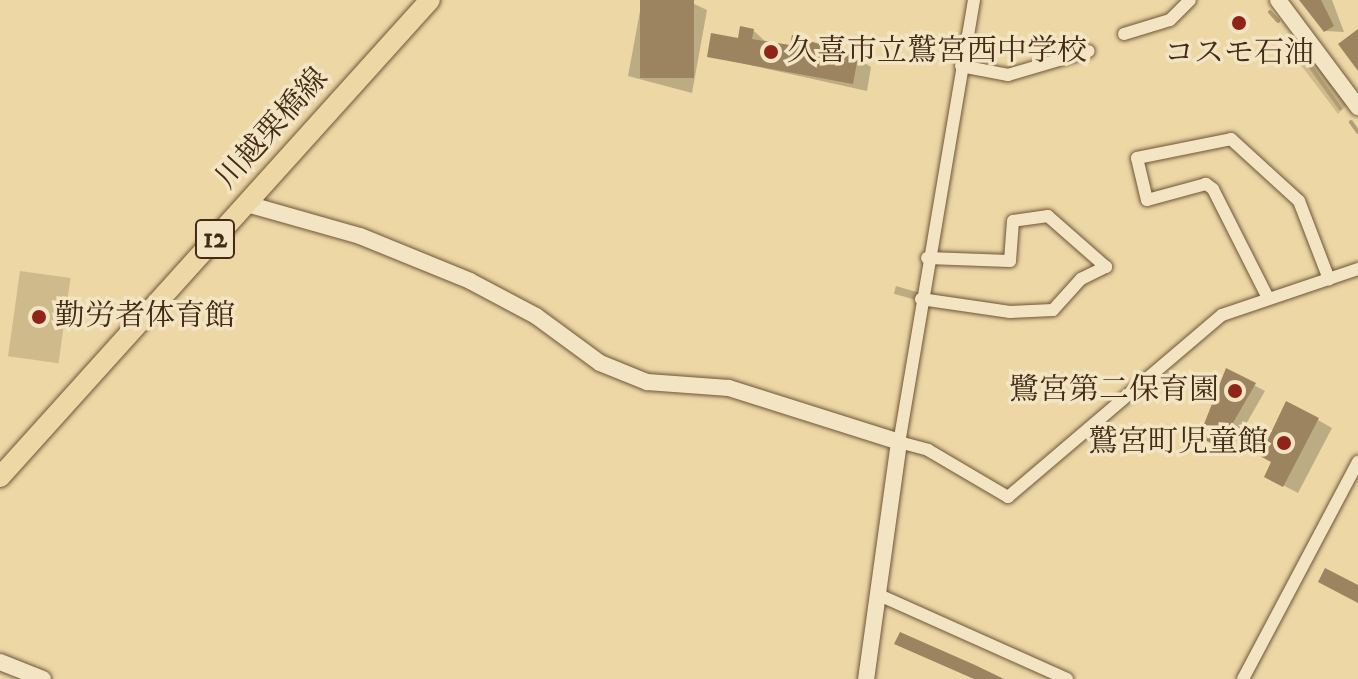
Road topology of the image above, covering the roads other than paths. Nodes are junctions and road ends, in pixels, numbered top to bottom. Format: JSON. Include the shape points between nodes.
{"nodes":[{"id":1,"x":430,"y":0,"type":"edge"},
{"id":2,"x":974,"y":0,"type":"edge"},
{"id":3,"x":1190,"y":0,"type":"edge"},
{"id":4,"x":1278,"y":0,"type":"edge"},
{"id":5,"x":1124,"y":34,"type":"dead end"},
{"id":6,"x":1089,"y":51,"type":"dead end"},
{"id":7,"x":961,"y":66,"type":"junction"},
{"id":8,"x":1358,"y":107,"type":"edge"},
{"id":9,"x":247,"y":204,"type":"junction"},
{"id":10,"x":927,"y":258,"type":"junction"},
{"id":11,"x":1358,"y":269,"type":"edge"},
{"id":12,"x":1329,"y":279,"type":"junction"},
{"id":13,"x":1268,"y":298,"type":"junction"},
{"id":14,"x":921,"y":299,"type":"junction"},
{"id":15,"x":899,"y":442,"type":"junction"},
{"id":16,"x":1358,"y":462,"type":"edge"},
{"id":17,"x":0,"y":477,"type":"edge"},
{"id":18,"x":879,"y":595,"type":"junction"},
{"id":19,"x":0,"y":662,"type":"edge"},
{"id":20,"x":43,"y":679,"type":"edge"},
{"id":21,"x":866,"y":679,"type":"edge"},
{"id":22,"x":1067,"y":679,"type":"edge"},
{"id":23,"x":1243,"y":679,"type":"edge"}],
"edges":[{"from":1,"to":9,"type":"main road","name":"川越栗橋線","number":"12"},
{"from":2,"to":7,"type":"street"},
{"from":3,"to":5,"type":"street","via":[[1170,20]]},
{"from":4,"to":8,"type":"street"},
{"from":6,"to":7,"type":"street","via":[[1008,75]]},
{"from":7,"to":10,"type":"street"},
{"from":9,"to":15,"type":"street","via":[[360,236],[470,281],[536,316],[600,363],[647,382],[729,388]]},
{"from":9,"to":17,"type":"main road","name":"川越栗橋線","number":"12"},
{"from":10,"to":14,"type":"street"},
{"from":10,"to":14,"type":"street","via":[[1010,261],[1013,221],[1048,216],[1106,267],[1081,279],[1053,310],[1010,312]]},
{"from":11,"to":12,"type":"street"},
{"from":12,"to":13,"type":"street"},
{"from":12,"to":13,"type":"street","via":[[1299,201],[1234,141],[1137,158],[1147,200],[1206,184],[1213,189]]},
{"from":13,"to":15,"type":"street","via":[[1222,315],[1008,497]]},
{"from":14,"to":15,"type":"street"},
{"from":15,"to":18,"type":"street"},
{"from":16,"to":23,"type":"street"},
{"from":18,"to":21,"type":"street"},
{"from":18,"to":22,"type":"street"},
{"from":19,"to":20,"type":"street"}]}
